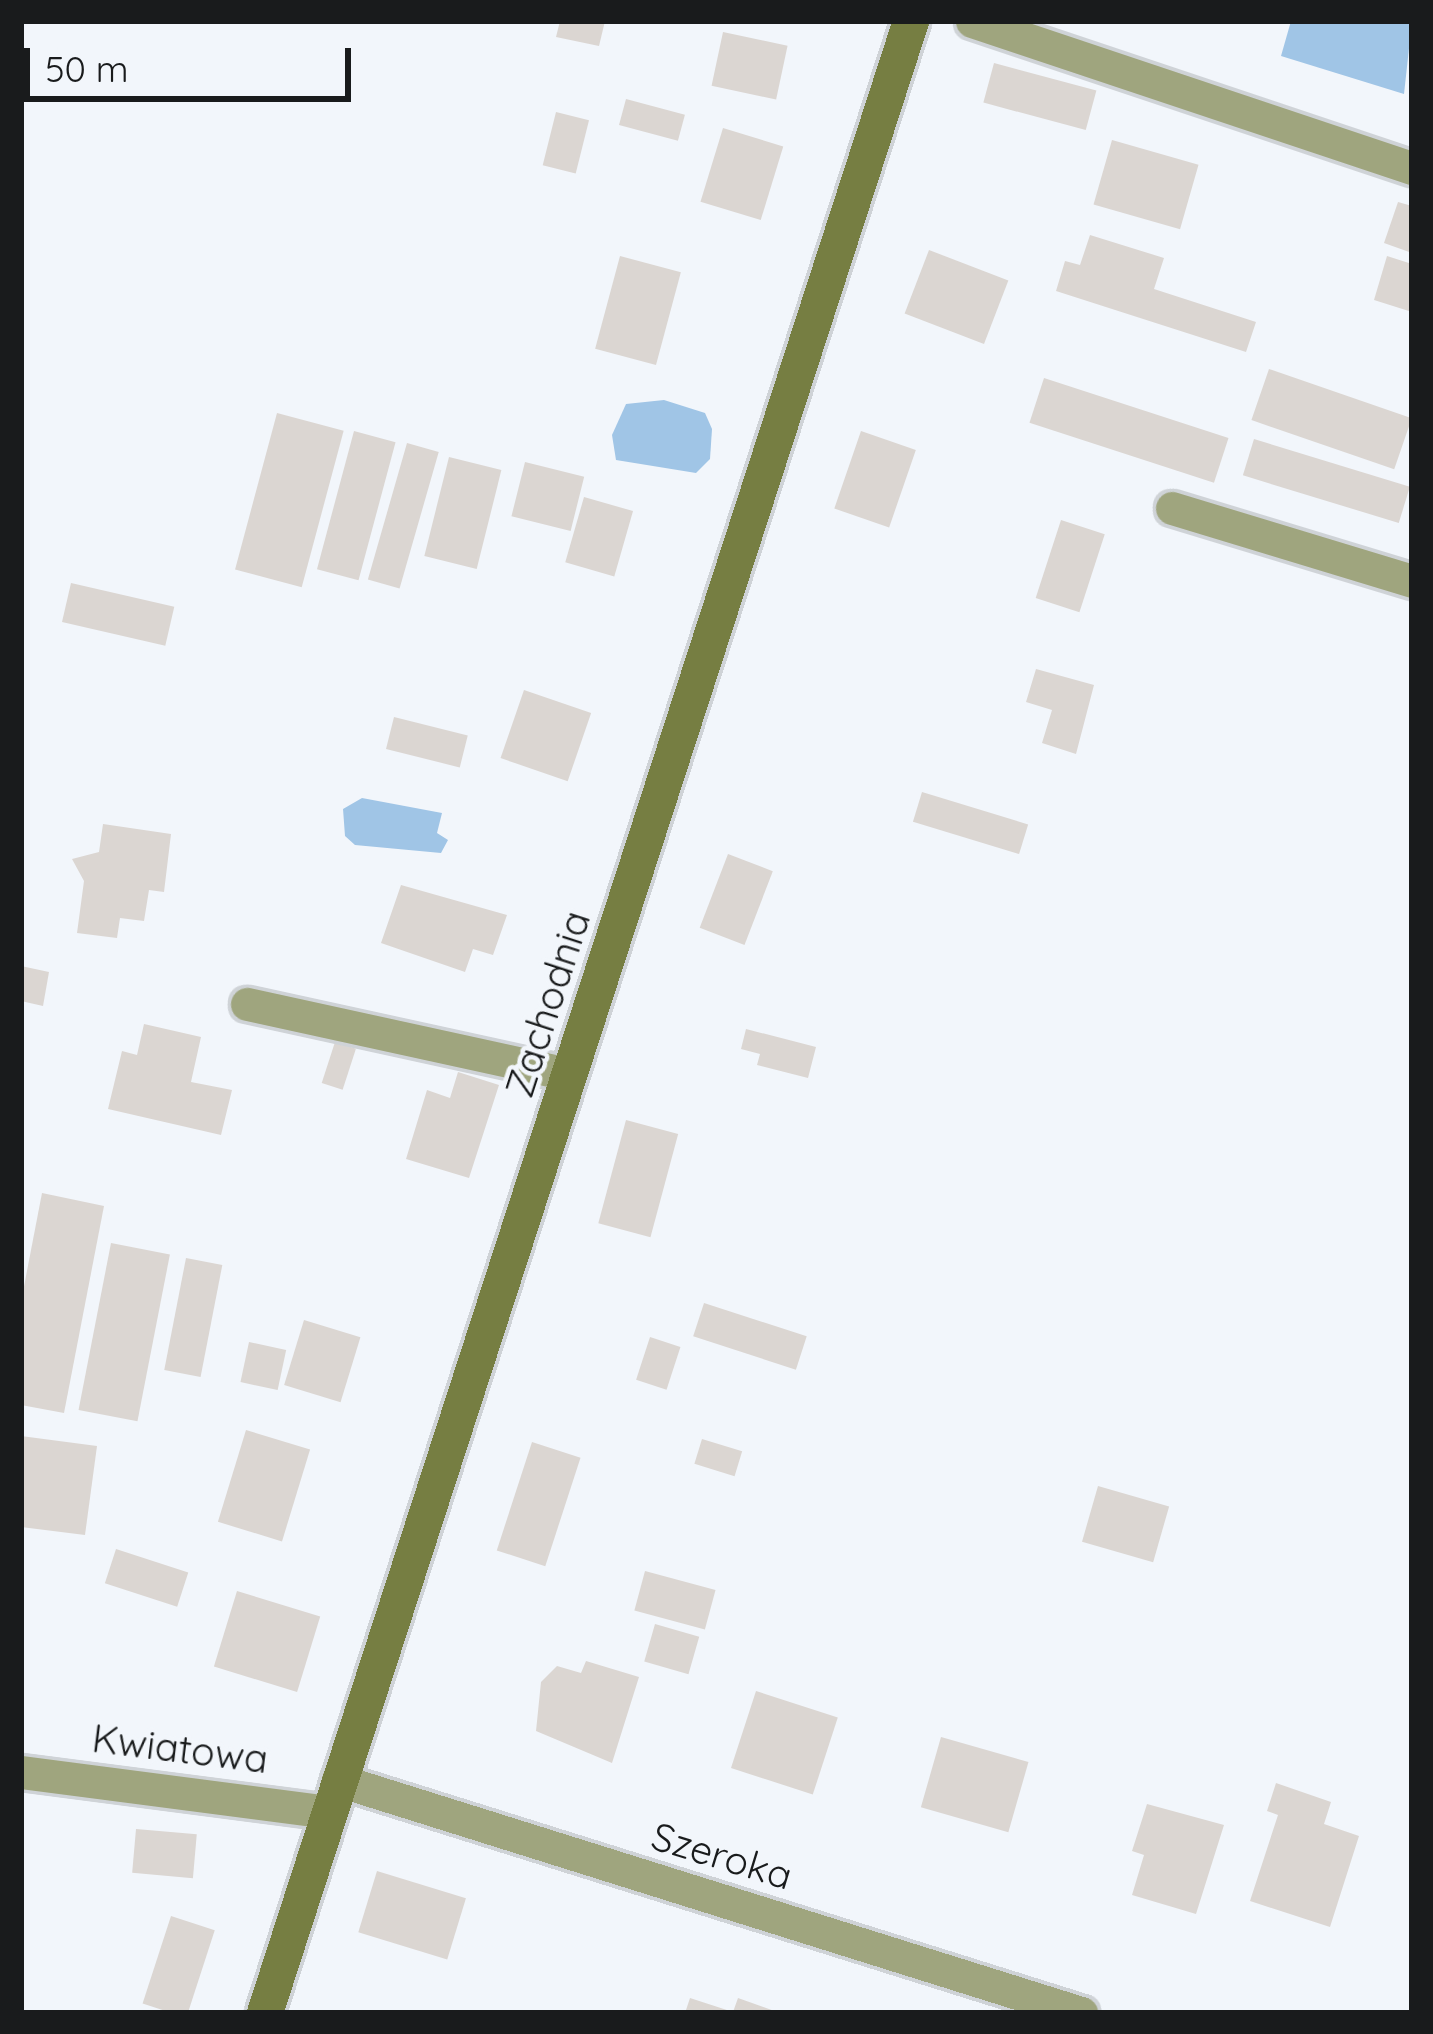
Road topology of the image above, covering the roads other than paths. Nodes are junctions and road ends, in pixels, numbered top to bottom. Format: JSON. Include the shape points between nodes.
{"nodes":[{"id":1,"x":911,"y":21,"type":"edge"},
{"id":2,"x":972,"y":21,"type":"edge"},
{"id":3,"x":1412,"y":168,"type":"edge"},
{"id":4,"x":1172,"y":508,"type":"dead end"},
{"id":5,"x":1412,"y":581,"type":"edge"},
{"id":6,"x":247,"y":1004,"type":"dead end"},
{"id":7,"x":569,"y":1074,"type":"junction"},
{"id":8,"x":21,"y":1772,"type":"edge"},
{"id":9,"x":333,"y":1796,"type":"junction"},
{"id":10,"x":265,"y":2013,"type":"edge"},
{"id":11,"x":1081,"y":2013,"type":"edge"}],
"edges":[{"from":1,"to":7,"type":"street","name":"Zachodnia"},
{"from":2,"to":3,"type":"street"},
{"from":4,"to":5,"type":"street"},
{"from":6,"to":7,"type":"street"},
{"from":7,"to":9,"type":"street","name":"Zachodnia"},
{"from":8,"to":9,"type":"street","name":"Kwiatowa"},
{"from":9,"to":10,"type":"street","name":"Zachodnia"},
{"from":9,"to":11,"type":"street","name":"Szeroka"}]}
